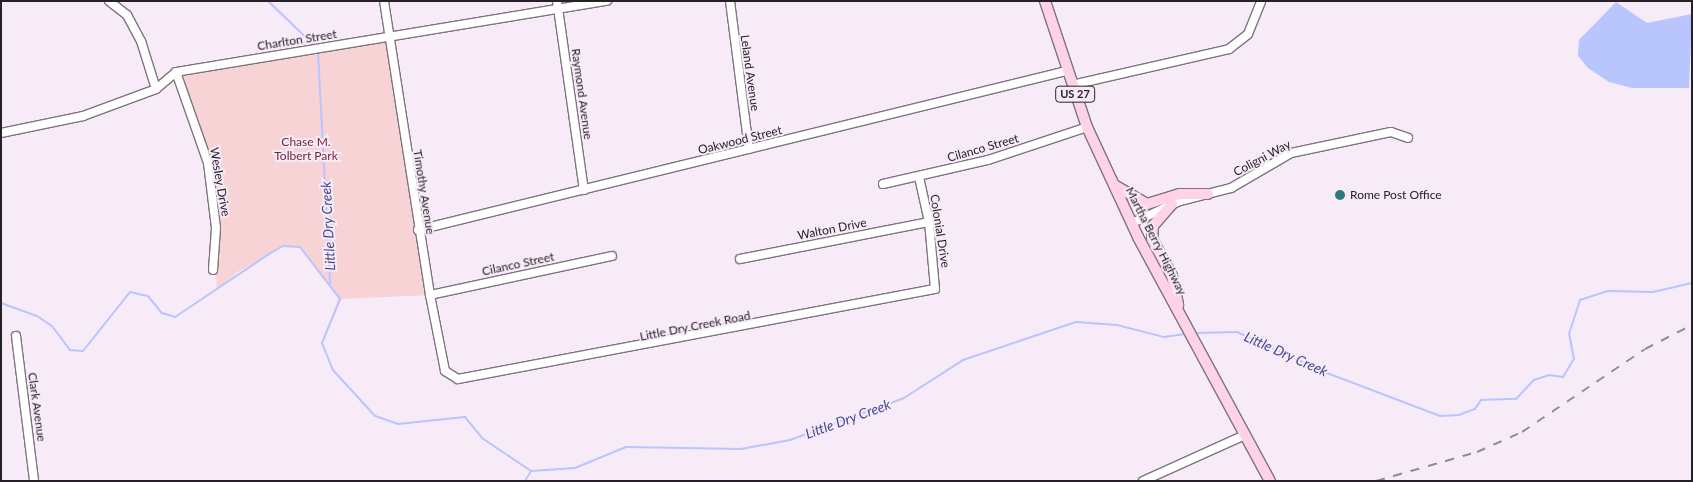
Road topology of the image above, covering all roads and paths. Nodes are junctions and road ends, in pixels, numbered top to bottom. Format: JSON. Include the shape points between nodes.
{"nodes":[{"id":1,"x":109,"y":1,"type":"edge"},
{"id":2,"x":384,"y":1,"type":"edge"},
{"id":3,"x":557,"y":1,"type":"edge"},
{"id":4,"x":607,"y":1,"type":"edge"},
{"id":5,"x":730,"y":1,"type":"edge"},
{"id":6,"x":1046,"y":1,"type":"edge"},
{"id":7,"x":1262,"y":1,"type":"edge"},
{"id":8,"x":558,"y":11,"type":"junction"},
{"id":9,"x":388,"y":37,"type":"junction"},
{"id":10,"x":1066,"y":71,"type":"junction"},
{"id":11,"x":176,"y":72,"type":"junction"},
{"id":12,"x":1072,"y":85,"type":"junction"},
{"id":13,"x":156,"y":89,"type":"junction"},
{"id":14,"x":1088,"y":126,"type":"junction"},
{"id":15,"x":1,"y":133,"type":"edge"},
{"id":16,"x":1408,"y":138,"type":"dead end"},
{"id":17,"x":749,"y":149,"type":"junction"},
{"id":18,"x":919,"y":177,"type":"junction"},
{"id":19,"x":1113,"y":183,"type":"junction"},
{"id":20,"x":883,"y":184,"type":"dead end"},
{"id":21,"x":584,"y":190,"type":"junction"},
{"id":22,"x":1208,"y":194,"type":"junction"},
{"id":23,"x":1172,"y":204,"type":"junction"},
{"id":24,"x":929,"y":222,"type":"junction"},
{"id":25,"x":1132,"y":223,"type":"junction"},
{"id":26,"x":418,"y":230,"type":"junction"},
{"id":27,"x":612,"y":256,"type":"dead end"},
{"id":28,"x":740,"y":259,"type":"dead end"},
{"id":29,"x":213,"y":270,"type":"dead end"},
{"id":30,"x":935,"y":289,"type":"joint"},
{"id":31,"x":430,"y":295,"type":"junction"},
{"id":32,"x":1173,"y":296,"type":"junction"},
{"id":33,"x":16,"y":336,"type":"dead end"},
{"id":34,"x":458,"y":379,"type":"joint"},
{"id":35,"x":1245,"y":435,"type":"junction"},
{"id":36,"x":34,"y":481,"type":"edge"},
{"id":37,"x":1143,"y":481,"type":"edge"},
{"id":38,"x":1270,"y":481,"type":"edge"}],
"edges":[{"from":1,"to":13,"type":"street","via":[[127,16],[141,41]]},
{"from":2,"to":9,"type":"street","name":"Timothy Avenue"},
{"from":3,"to":8,"type":"street","name":"Raymond Avenue"},
{"from":4,"to":8,"type":"street","name":"Charlton Street"},
{"from":5,"to":17,"type":"street","name":"Leland Avenue"},
{"from":6,"to":10,"type":"main road","name":"Martha Berry Highway","number":"US 27"},
{"from":7,"to":12,"type":"street","via":[[1248,34],[1229,49]]},
{"from":8,"to":9,"type":"street","name":"Charlton Street"},
{"from":8,"to":21,"type":"street","name":"Raymond Avenue"},
{"from":9,"to":11,"type":"street","name":"Charlton Street"},
{"from":9,"to":26,"type":"street","name":"Timothy Avenue"},
{"from":10,"to":12,"type":"main road","name":"Martha Berry Highway","number":"US 27"},
{"from":10,"to":17,"type":"street","name":"Oakwood Street"},
{"from":11,"to":13,"type":"street"},
{"from":11,"to":29,"type":"street","name":"Wesley Drive","via":[[208,163],[216,228]]},
{"from":12,"to":14,"type":"main road","name":"Martha Berry Highway","number":"US 27"},
{"from":13,"to":15,"type":"street","via":[[83,116]]},
{"from":14,"to":18,"type":"street","name":"Cilanco Street"},
{"from":14,"to":19,"type":"main road","name":"Martha Berry Highway","number":"US 27"},
{"from":16,"to":22,"type":"street","name":"Coligni Way","via":[[1391,132],[1299,151],[1243,182]]},
{"from":17,"to":21,"type":"street","name":"Oakwood Street"},
{"from":18,"to":20,"type":"street","name":"Cilanco Street"},
{"from":18,"to":24,"type":"street","name":"Colonial Drive"},
{"from":19,"to":22,"type":"main road","via":[[1136,201],[1147,204],[1178,194]]},
{"from":19,"to":25,"type":"main road","name":"Martha Berry Highway","number":"US 27"},
{"from":21,"to":26,"type":"street","name":"Oakwood Street"},
{"from":22,"to":23,"type":"street","name":"Coligni Way"},
{"from":23,"to":25,"type":"street","name":"Coligni Way"},
{"from":23,"to":32,"type":"main road","via":[[1158,219],[1152,239],[1172,276]]},
{"from":24,"to":28,"type":"street","name":"Walton Drive"},
{"from":24,"to":30,"type":"street","name":"Colonial Drive"},
{"from":25,"to":32,"type":"main road","name":"Martha Berry Highway","number":"US 27"},
{"from":26,"to":31,"type":"street","name":"Timothy Avenue"},
{"from":27,"to":31,"type":"street","name":"Cilanco Street"},
{"from":30,"to":34,"type":"street","name":"Little Dry Creek Road"},
{"from":31,"to":34,"type":"street","name":"Timothy Avenue","via":[[445,371]]},
{"from":32,"to":35,"type":"main road","via":[[1183,323]]},
{"from":33,"to":36,"type":"street","name":"Clark Avenue"},
{"from":35,"to":37,"type":"street"},
{"from":35,"to":38,"type":"main road"}]}
